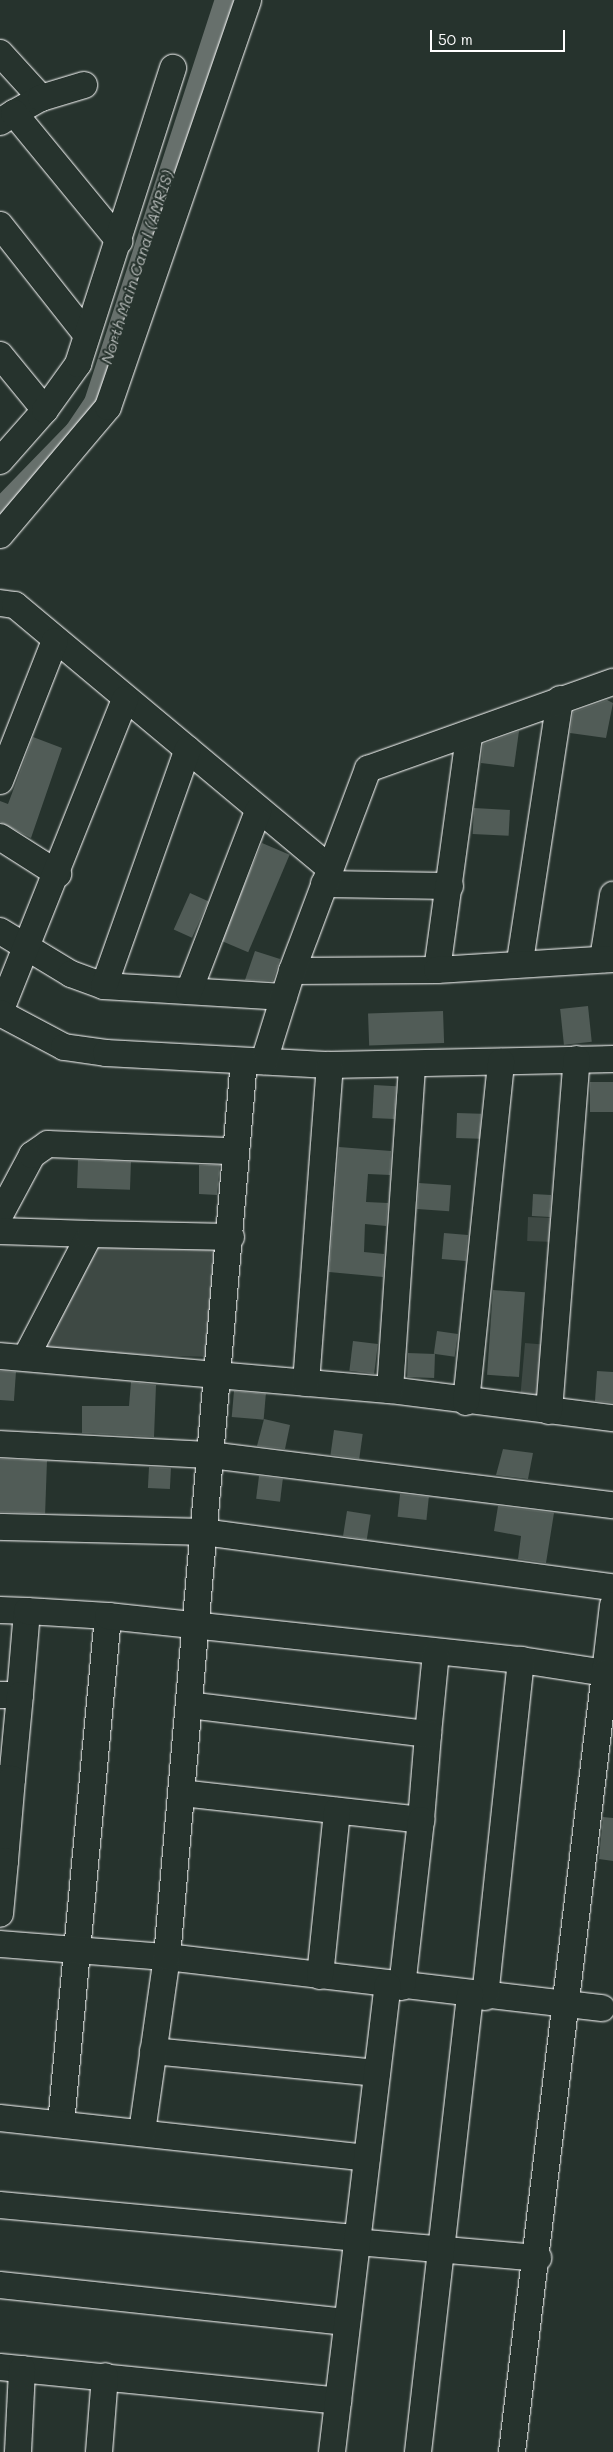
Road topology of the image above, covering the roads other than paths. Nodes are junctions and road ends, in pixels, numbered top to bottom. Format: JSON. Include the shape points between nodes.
{"nodes":[{"id":1,"x":248,"y":0,"type":"edge"},
{"id":2,"x":0,"y":53,"type":"edge"},
{"id":3,"x":173,"y":68,"type":"dead end"},
{"id":4,"x":84,"y":86,"type":"dead end"},
{"id":5,"x":41,"y":98,"type":"junction"},
{"id":6,"x":7,"y":117,"type":"edge"},
{"id":7,"x":0,"y":225,"type":"edge"},
{"id":8,"x":119,"y":241,"type":"junction"},
{"id":9,"x":87,"y":335,"type":"junction"},
{"id":10,"x":0,"y":355,"type":"edge"},
{"id":11,"x":45,"y":410,"type":"junction"},
{"id":12,"x":0,"y":461,"type":"edge"},
{"id":13,"x":0,"y":535,"type":"edge"},
{"id":14,"x":0,"y":603,"type":"edge"},
{"id":15,"x":56,"y":641,"type":"junction"},
{"id":16,"x":613,"y":682,"type":"edge"},
{"id":17,"x":125,"y":699,"type":"junction"},
{"id":18,"x":560,"y":699,"type":"junction"},
{"id":19,"x":469,"y":737,"type":"junction"},
{"id":20,"x":7,"y":742,"type":"edge"},
{"id":21,"x":188,"y":748,"type":"junction"},
{"id":22,"x":0,"y":781,"type":"edge"},
{"id":23,"x":258,"y":811,"type":"junction"},
{"id":24,"x":0,"y":837,"type":"edge"},
{"id":25,"x":58,"y":874,"type":"junction"},
{"id":26,"x":328,"y":876,"type":"junction"},
{"id":27,"x":450,"y":886,"type":"junction"},
{"id":28,"x":613,"y":895,"type":"edge"},
{"id":29,"x":0,"y":931,"type":"edge"},
{"id":30,"x":29,"y":949,"type":"junction"},
{"id":31,"x":608,"y":959,"type":"edge"},
{"id":32,"x":520,"y":961,"type":"junction"},
{"id":33,"x":437,"y":970,"type":"junction"},
{"id":34,"x":292,"y":971,"type":"junction"},
{"id":35,"x":104,"y":986,"type":"junction"},
{"id":36,"x":189,"y":991,"type":"junction"},
{"id":37,"x":284,"y":997,"type":"junction"},
{"id":38,"x":0,"y":1012,"type":"edge"},
{"id":39,"x":613,"y":1058,"type":"edge"},
{"id":40,"x":577,"y":1059,"type":"junction"},
{"id":41,"x":254,"y":1061,"type":"junction"},
{"id":42,"x":501,"y":1062,"type":"junction"},
{"id":43,"x":412,"y":1064,"type":"junction"},
{"id":44,"x":330,"y":1065,"type":"junction"},
{"id":45,"x":234,"y":1151,"type":"junction"},
{"id":46,"x":0,"y":1215,"type":"edge"},
{"id":47,"x":0,"y":1231,"type":"edge"},
{"id":48,"x":90,"y":1234,"type":"junction"},
{"id":49,"x":230,"y":1237,"type":"junction"},
{"id":50,"x":27,"y":1355,"type":"junction"},
{"id":51,"x":0,"y":1356,"type":"edge"},
{"id":52,"x":218,"y":1374,"type":"junction"},
{"id":53,"x":306,"y":1382,"type":"junction"},
{"id":54,"x":390,"y":1390,"type":"junction"},
{"id":55,"x":466,"y":1402,"type":"junction"},
{"id":56,"x":549,"y":1411,"type":"junction"},
{"id":57,"x":613,"y":1418,"type":"edge"},
{"id":58,"x":0,"y":1444,"type":"edge"},
{"id":59,"x":210,"y":1455,"type":"junction"},
{"id":60,"x":613,"y":1506,"type":"edge"},
{"id":61,"x":0,"y":1527,"type":"edge"},
{"id":62,"x":204,"y":1532,"type":"junction"},
{"id":63,"x":613,"y":1586,"type":"edge"},
{"id":64,"x":613,"y":1605,"type":"edge"},
{"id":65,"x":0,"y":1610,"type":"edge"},
{"id":66,"x":27,"y":1611,"type":"junction"},
{"id":67,"x":108,"y":1616,"type":"junction"},
{"id":68,"x":198,"y":1623,"type":"junction"},
{"id":69,"x":436,"y":1653,"type":"junction"},
{"id":70,"x":521,"y":1660,"type":"junction"},
{"id":71,"x":605,"y":1674,"type":"junction"},
{"id":72,"x":10,"y":1695,"type":"edge"},
{"id":73,"x":190,"y":1706,"type":"junction"},
{"id":74,"x":428,"y":1734,"type":"junction"},
{"id":75,"x":6,"y":1778,"type":"edge"},
{"id":76,"x":182,"y":1793,"type":"junction"},
{"id":77,"x":338,"y":1811,"type":"junction"},
{"id":78,"x":422,"y":1820,"type":"junction"},
{"id":79,"x":2,"y":1861,"type":"edge"},
{"id":80,"x":0,"y":1914,"type":"edge"},
{"id":81,"x":0,"y":1944,"type":"edge"},
{"id":82,"x":78,"y":1952,"type":"junction"},
{"id":83,"x":167,"y":1957,"type":"junction"},
{"id":84,"x":320,"y":1976,"type":"junction"},
{"id":85,"x":395,"y":1986,"type":"junction"},
{"id":86,"x":478,"y":1996,"type":"junction"},
{"id":87,"x":569,"y":2005,"type":"junction"},
{"id":88,"x":602,"y":2008,"type":"dead end"},
{"id":89,"x":153,"y":2050,"type":"junction"},
{"id":90,"x":377,"y":2073,"type":"junction"},
{"id":91,"x":0,"y":2118,"type":"edge"},
{"id":92,"x":60,"y":2124,"type":"junction"},
{"id":93,"x":142,"y":2132,"type":"junction"},
{"id":94,"x":366,"y":2158,"type":"junction"},
{"id":95,"x":0,"y":2205,"type":"edge"},
{"id":96,"x":357,"y":2240,"type":"junction"},
{"id":97,"x":439,"y":2248,"type":"junction"},
{"id":98,"x":538,"y":2258,"type":"junction"},
{"id":99,"x":0,"y":2286,"type":"edge"},
{"id":100,"x":346,"y":2322,"type":"junction"},
{"id":101,"x":11,"y":2368,"type":"edge"},
{"id":102,"x":105,"y":2376,"type":"junction"},
{"id":103,"x":338,"y":2401,"type":"junction"},
{"id":104,"x":18,"y":2452,"type":"edge"},
{"id":105,"x":99,"y":2452,"type":"edge"},
{"id":106,"x":332,"y":2452,"type":"edge"},
{"id":107,"x":418,"y":2452,"type":"edge"},
{"id":108,"x":512,"y":2452,"type":"edge"}],
"edges":[{"from":1,"to":13,"type":"street","via":[[108,407]]},
{"from":2,"to":5,"type":"street"},
{"from":3,"to":8,"type":"street"},
{"from":4,"to":5,"type":"street"},
{"from":5,"to":6,"type":"street"},
{"from":6,"to":8,"type":"street"},
{"from":7,"to":9,"type":"street"},
{"from":8,"to":9,"type":"street"},
{"from":9,"to":11,"type":"street","via":[[78,364]]},
{"from":10,"to":11,"type":"street"},
{"from":11,"to":12,"type":"street"},
{"from":14,"to":15,"type":"street","via":[[15,605]]},
{"from":15,"to":17,"type":"street"},
{"from":15,"to":20,"type":"street"},
{"from":16,"to":18,"type":"street"},
{"from":17,"to":21,"type":"street"},
{"from":17,"to":25,"type":"street"},
{"from":18,"to":19,"type":"street"},
{"from":18,"to":32,"type":"street"},
{"from":19,"to":26,"type":"street","via":[[368,769]]},
{"from":19,"to":27,"type":"street"},
{"from":20,"to":22,"type":"street"},
{"from":21,"to":23,"type":"street"},
{"from":21,"to":35,"type":"street"},
{"from":23,"to":26,"type":"street"},
{"from":23,"to":36,"type":"street"},
{"from":24,"to":25,"type":"street"},
{"from":25,"to":30,"type":"street"},
{"from":26,"to":27,"type":"street"},
{"from":26,"to":34,"type":"street"},
{"from":27,"to":33,"type":"street"},
{"from":28,"to":31,"type":"street"},
{"from":29,"to":30,"type":"street"},
{"from":30,"to":35,"type":"street","via":[[71,974]]},
{"from":30,"to":38,"type":"street"},
{"from":31,"to":32,"type":"street"},
{"from":32,"to":33,"type":"street"},
{"from":33,"to":34,"type":"street"},
{"from":34,"to":37,"type":"street"},
{"from":35,"to":36,"type":"street"},
{"from":36,"to":37,"type":"street"},
{"from":37,"to":41,"type":"street"},
{"from":38,"to":41,"type":"street","via":[[64,1047]]},
{"from":39,"to":40,"type":"street"},
{"from":40,"to":42,"type":"street"},
{"from":40,"to":56,"type":"street"},
{"from":41,"to":44,"type":"street"},
{"from":41,"to":45,"type":"street"},
{"from":42,"to":43,"type":"street"},
{"from":42,"to":55,"type":"street"},
{"from":43,"to":44,"type":"street"},
{"from":43,"to":54,"type":"street"},
{"from":44,"to":53,"type":"street"},
{"from":45,"to":46,"type":"street","via":[[48,1144],[32,1155]]},
{"from":45,"to":49,"type":"street"},
{"from":47,"to":48,"type":"street"},
{"from":48,"to":49,"type":"street"},
{"from":48,"to":50,"type":"street"},
{"from":49,"to":52,"type":"street"},
{"from":50,"to":51,"type":"street"},
{"from":50,"to":52,"type":"street"},
{"from":52,"to":53,"type":"street"},
{"from":52,"to":59,"type":"street"},
{"from":53,"to":54,"type":"street"},
{"from":54,"to":55,"type":"street"},
{"from":55,"to":56,"type":"street"},
{"from":56,"to":57,"type":"street"},
{"from":58,"to":59,"type":"street"},
{"from":59,"to":60,"type":"street"},
{"from":59,"to":62,"type":"street"},
{"from":61,"to":62,"type":"street"},
{"from":62,"to":63,"type":"street"},
{"from":62,"to":68,"type":"street"},
{"from":64,"to":71,"type":"street"},
{"from":65,"to":66,"type":"street"},
{"from":66,"to":67,"type":"street"},
{"from":66,"to":72,"type":"street"},
{"from":67,"to":68,"type":"street"},
{"from":67,"to":82,"type":"street"},
{"from":68,"to":69,"type":"street"},
{"from":68,"to":73,"type":"street"},
{"from":69,"to":70,"type":"street"},
{"from":69,"to":74,"type":"street"},
{"from":70,"to":71,"type":"street"},
{"from":70,"to":86,"type":"street"},
{"from":71,"to":87,"type":"street"},
{"from":72,"to":75,"type":"street"},
{"from":73,"to":74,"type":"street"},
{"from":73,"to":76,"type":"street"},
{"from":74,"to":78,"type":"street"},
{"from":75,"to":79,"type":"street"},
{"from":76,"to":77,"type":"street"},
{"from":76,"to":83,"type":"street"},
{"from":77,"to":78,"type":"street"},
{"from":77,"to":84,"type":"street"},
{"from":78,"to":85,"type":"street"},
{"from":79,"to":80,"type":"street"},
{"from":81,"to":82,"type":"street"},
{"from":82,"to":83,"type":"street"},
{"from":82,"to":92,"type":"street"},
{"from":83,"to":84,"type":"street"},
{"from":83,"to":89,"type":"street"},
{"from":84,"to":85,"type":"street"},
{"from":85,"to":86,"type":"street"},
{"from":85,"to":90,"type":"street"},
{"from":86,"to":87,"type":"street"},
{"from":86,"to":97,"type":"street"},
{"from":87,"to":88,"type":"street"},
{"from":87,"to":98,"type":"street"},
{"from":89,"to":90,"type":"street"},
{"from":89,"to":93,"type":"street"},
{"from":90,"to":94,"type":"street"},
{"from":91,"to":92,"type":"street"},
{"from":92,"to":93,"type":"street"},
{"from":93,"to":94,"type":"street"},
{"from":94,"to":96,"type":"street"},
{"from":95,"to":96,"type":"street"},
{"from":96,"to":97,"type":"street"},
{"from":96,"to":100,"type":"street"},
{"from":97,"to":98,"type":"street"},
{"from":97,"to":107,"type":"street"},
{"from":98,"to":108,"type":"street"},
{"from":99,"to":100,"type":"street"},
{"from":100,"to":103,"type":"street"},
{"from":101,"to":102,"type":"street"},
{"from":101,"to":104,"type":"street"},
{"from":102,"to":103,"type":"street"},
{"from":102,"to":105,"type":"street"},
{"from":103,"to":106,"type":"street"}]}
